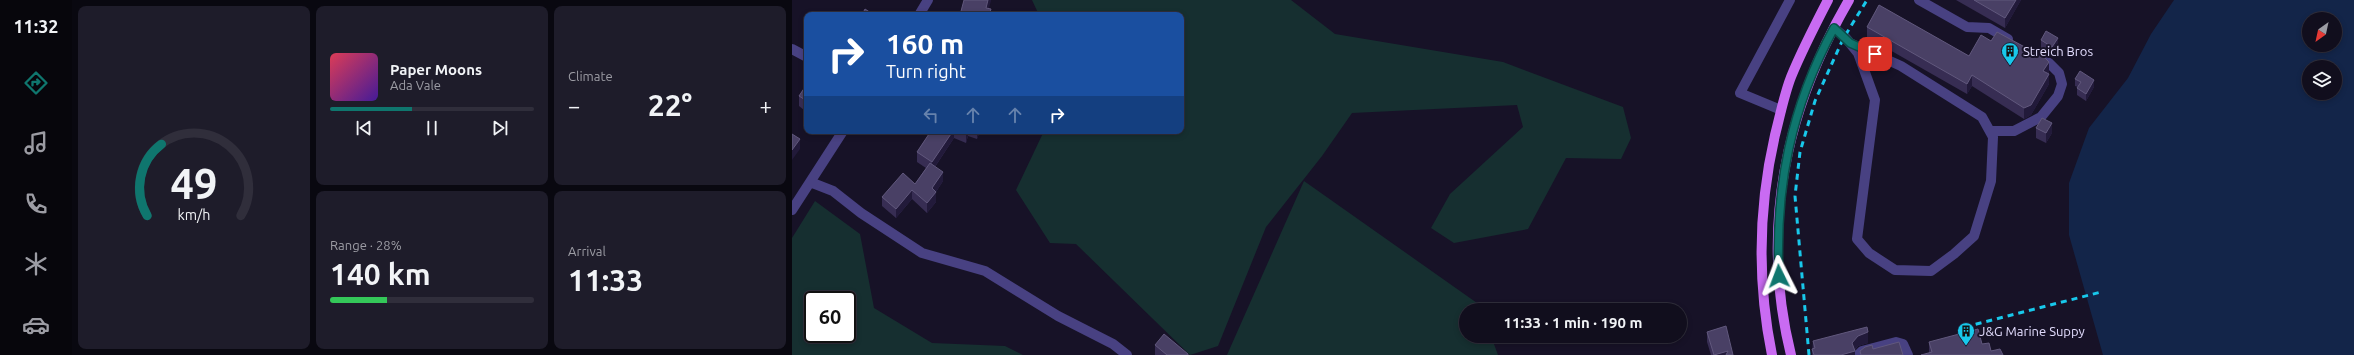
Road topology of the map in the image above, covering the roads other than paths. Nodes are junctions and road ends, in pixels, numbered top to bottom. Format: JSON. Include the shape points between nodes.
{"nodes":[{"id":1,"x":928,"y":0,"type":"edge"},
{"id":2,"x":1790,"y":0,"type":"edge"},
{"id":3,"x":1828,"y":0,"type":"edge"},
{"id":4,"x":1849,"y":0,"type":"edge"},
{"id":5,"x":1919,"y":0,"type":"edge"},
{"id":6,"x":921,"y":12,"type":"edge"},
{"id":7,"x":1834,"y":28,"type":"junction"},
{"id":8,"x":1850,"y":43,"type":"junction"},
{"id":9,"x":2016,"y":43,"type":"edge"},
{"id":10,"x":792,"y":48,"type":"edge"},
{"id":11,"x":2029,"y":51,"type":"edge"},
{"id":12,"x":804,"y":55,"type":"edge"},
{"id":13,"x":1781,"y":110,"type":"junction"},
{"id":14,"x":1990,"y":131,"type":"junction"},
{"id":15,"x":842,"y":134,"type":"edge"},
{"id":16,"x":810,"y":182,"type":"junction"},
{"id":17,"x":792,"y":210,"type":"edge"},
{"id":18,"x":1127,"y":355,"type":"edge"},
{"id":19,"x":1772,"y":355,"type":"edge"},
{"id":20,"x":1791,"y":355,"type":"edge"},
{"id":21,"x":1858,"y":355,"type":"edge"},
{"id":22,"x":1908,"y":355,"type":"edge"}],
"edges":[{"from":1,"to":6,"type":"street"},
{"from":2,"to":13,"type":"street","via":[[1740,93]]},
{"from":3,"to":13,"type":"main road","via":[[1803,49]]},
{"from":4,"to":7,"type":"main road"},
{"from":5,"to":9,"type":"street","via":[[1967,27],[1989,28]]},
{"from":7,"to":8,"type":"street"},
{"from":7,"to":20,"type":"main road","via":[[1809,81],[1783,168],[1777,244],[1780,287]]},
{"from":8,"to":14,"type":"street","via":[[1901,66],[1982,116]]},
{"from":8,"to":14,"type":"street","via":[[1858,53],[1876,100],[1857,239],[1869,253],[1896,270],[1931,271],[1974,236],[1991,181],[1993,138]]},
{"from":10,"to":12,"type":"street"},
{"from":11,"to":14,"type":"street","via":[[2049,63],[2059,73],[2062,84],[2058,96],[2041,118],[2014,131]]},
{"from":13,"to":19,"type":"main road","via":[[1764,188],[1760,246],[1765,321]]},
{"from":15,"to":16,"type":"street"},
{"from":16,"to":17,"type":"street"},
{"from":16,"to":18,"type":"street","via":[[833,191],[861,213],[922,253],[985,271],[1058,316],[1113,344]]},
{"from":21,"to":22,"type":"street","via":[[1862,351],[1896,342],[1903,344]]}]}
